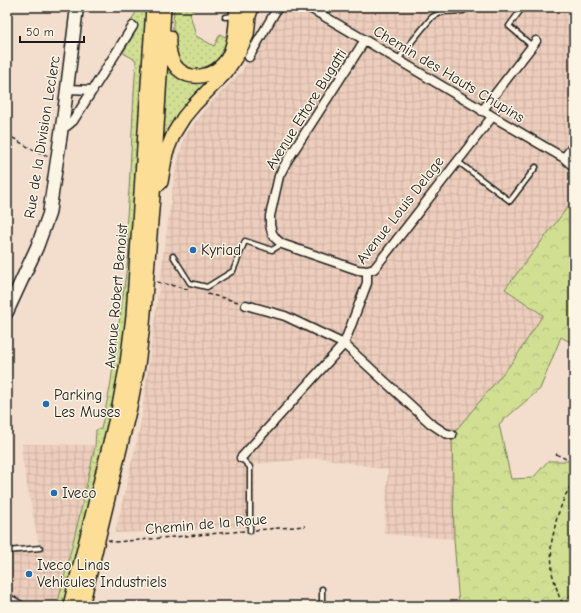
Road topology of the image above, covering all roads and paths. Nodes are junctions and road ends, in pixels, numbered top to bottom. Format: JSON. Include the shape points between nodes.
{"nodes":[{"id":1,"x":77,"y":7,"type":"edge"},
{"id":2,"x":153,"y":7,"type":"edge"},
{"id":3,"x":164,"y":7,"type":"edge"},
{"id":4,"x":171,"y":7,"type":"edge"},
{"id":5,"x":278,"y":7,"type":"edge"},
{"id":6,"x":308,"y":7,"type":"edge"},
{"id":7,"x":443,"y":7,"type":"edge"},
{"id":8,"x":469,"y":7,"type":"edge"},
{"id":9,"x":523,"y":7,"type":"edge"},
{"id":10,"x":443,"y":12,"type":"junction"},
{"id":11,"x":240,"y":13,"type":"edge"},
{"id":12,"x":133,"y":26,"type":"dead end"},
{"id":13,"x":365,"y":40,"type":"junction"},
{"id":14,"x":534,"y":44,"type":"joint"},
{"id":15,"x":249,"y":57,"type":"dead end"},
{"id":16,"x":398,"y":60,"type":"junction"},
{"id":17,"x":67,"y":89,"type":"junction"},
{"id":18,"x":93,"y":90,"type":"junction"},
{"id":19,"x":482,"y":111,"type":"junction"},
{"id":20,"x":492,"y":117,"type":"junction"},
{"id":21,"x":62,"y":126,"type":"junction"},
{"id":22,"x":7,"y":134,"type":"edge"},
{"id":23,"x":574,"y":145,"type":"edge"},
{"id":24,"x":564,"y":158,"type":"junction"},
{"id":25,"x":57,"y":159,"type":"junction"},
{"id":26,"x":457,"y":161,"type":"junction"},
{"id":27,"x":536,"y":167,"type":"dead end"},
{"id":28,"x":574,"y":167,"type":"edge"},
{"id":29,"x":152,"y":196,"type":"junction"},
{"id":30,"x":282,"y":244,"type":"junction"},
{"id":31,"x":173,"y":256,"type":"dead end"},
{"id":32,"x":367,"y":271,"type":"junction"},
{"id":33,"x":156,"y":282,"type":"dead end"},
{"id":34,"x":194,"y":291,"type":"dead end"},
{"id":35,"x":202,"y":292,"type":"dead end"},
{"id":36,"x":246,"y":305,"type":"joint"},
{"id":37,"x":7,"y":312,"type":"edge"},
{"id":38,"x":344,"y":344,"type":"junction"},
{"id":39,"x":452,"y":435,"type":"dead end"},
{"id":40,"x":556,"y":454,"type":"dead end"},
{"id":41,"x":241,"y":458,"type":"joint"},
{"id":42,"x":305,"y":526,"type":"dead end"},
{"id":43,"x":250,"y":531,"type":"junction"},
{"id":44,"x":108,"y":540,"type":"dead end"},
{"id":45,"x":40,"y":548,"type":"dead end"},
{"id":46,"x":7,"y":550,"type":"edge"},
{"id":47,"x":322,"y":589,"type":"dead end"},
{"id":48,"x":7,"y":598,"type":"edge"},
{"id":49,"x":21,"y":606,"type":"edge"},
{"id":50,"x":70,"y":606,"type":"edge"},
{"id":51,"x":82,"y":606,"type":"edge"},
{"id":52,"x":322,"y":606,"type":"edge"},
{"id":53,"x":564,"y":606,"type":"edge"}],
"edges":[{"from":1,"to":17,"type":"street","name":"Rue de la Division Leclerc"},
{"from":2,"to":50,"type":"main road","name":"Avenue Robert Benoist","via":[[133,316],[127,363],[118,413]]},
{"from":3,"to":29,"type":"main road","name":"Avenue Robert Benoist"},
{"from":4,"to":11,"type":"main road","via":[[168,43],[172,58],[178,69],[190,76],[203,76],[214,72],[225,62],[232,48]]},
{"from":5,"to":15,"type":"street"},
{"from":6,"to":13,"type":"street","name":"Chemin des Hauts Chupins"},
{"from":7,"to":10,"type":"lane"},
{"from":8,"to":10,"type":"lane","via":[[463,11]]},
{"from":9,"to":14,"type":"lane","via":[[509,26]]},
{"from":10,"to":16,"type":"lane","via":[[432,17]]},
{"from":11,"to":29,"type":"main road","via":[[247,35],[239,52],[226,72],[194,105],[174,133],[166,153],[161,182]]},
{"from":12,"to":18,"type":"street"},
{"from":13,"to":16,"type":"street","name":"Chemin des Hauts Chupins"},
{"from":13,"to":30,"type":"street","name":"Avenue Ettore Bugatti","via":[[280,176],[270,225],[272,233]]},
{"from":14,"to":19,"type":"street"},
{"from":16,"to":19,"type":"street","name":"Chemin des Hauts Chupins"},
{"from":17,"to":18,"type":"street"},
{"from":17,"to":21,"type":"street","name":"Rue de la Division Leclerc"},
{"from":18,"to":21,"type":"street","via":[[73,121],[67,126]]},
{"from":19,"to":20,"type":"street","name":"Chemin des Hauts Chupins"},
{"from":20,"to":24,"type":"street","name":"Chemin des Hauts Chupins"},
{"from":20,"to":26,"type":"street","name":"Avenue Louis Delage"},
{"from":21,"to":25,"type":"street","name":"Rue de la Division Leclerc"},
{"from":22,"to":25,"type":"path","via":[[18,142]]},
{"from":23,"to":24,"type":"street"},
{"from":24,"to":28,"type":"street","name":"Chemin des Hauts Chupins"},
{"from":25,"to":37,"type":"street","name":"Rue de la Division Leclerc","via":[[49,214],[38,247]]},
{"from":26,"to":27,"type":"lane","via":[[510,201]]},
{"from":26,"to":32,"type":"street","name":"Avenue Louis Delage","via":[[374,269]]},
{"from":29,"to":51,"type":"main road","name":"Avenue Robert Benoist","via":[[138,365]]},
{"from":30,"to":31,"type":"lane","via":[[272,250],[245,241],[233,271],[207,287],[190,282]]},
{"from":30,"to":32,"type":"street"},
{"from":32,"to":38,"type":"street","name":"Avenue Louis Delage","via":[[366,283]]},
{"from":33,"to":34,"type":"path"},
{"from":35,"to":36,"type":"path"},
{"from":36,"to":38,"type":"street","via":[[285,316]]},
{"from":38,"to":39,"type":"street","via":[[430,423]]},
{"from":38,"to":41,"type":"street","name":"Avenue Louis Delage"},
{"from":40,"to":53,"type":"path","via":[[570,461],[574,471],[573,482],[557,517],[551,545],[552,573]]},
{"from":41,"to":43,"type":"lane","via":[[250,467]]},
{"from":42,"to":43,"type":"path","name":"Chemin de la Roue"},
{"from":43,"to":44,"type":"path","name":"Chemin de la Roue","via":[[115,542]]},
{"from":45,"to":46,"type":"lane"},
{"from":47,"to":52,"type":"lane"},
{"from":48,"to":49,"type":"street"}]}
